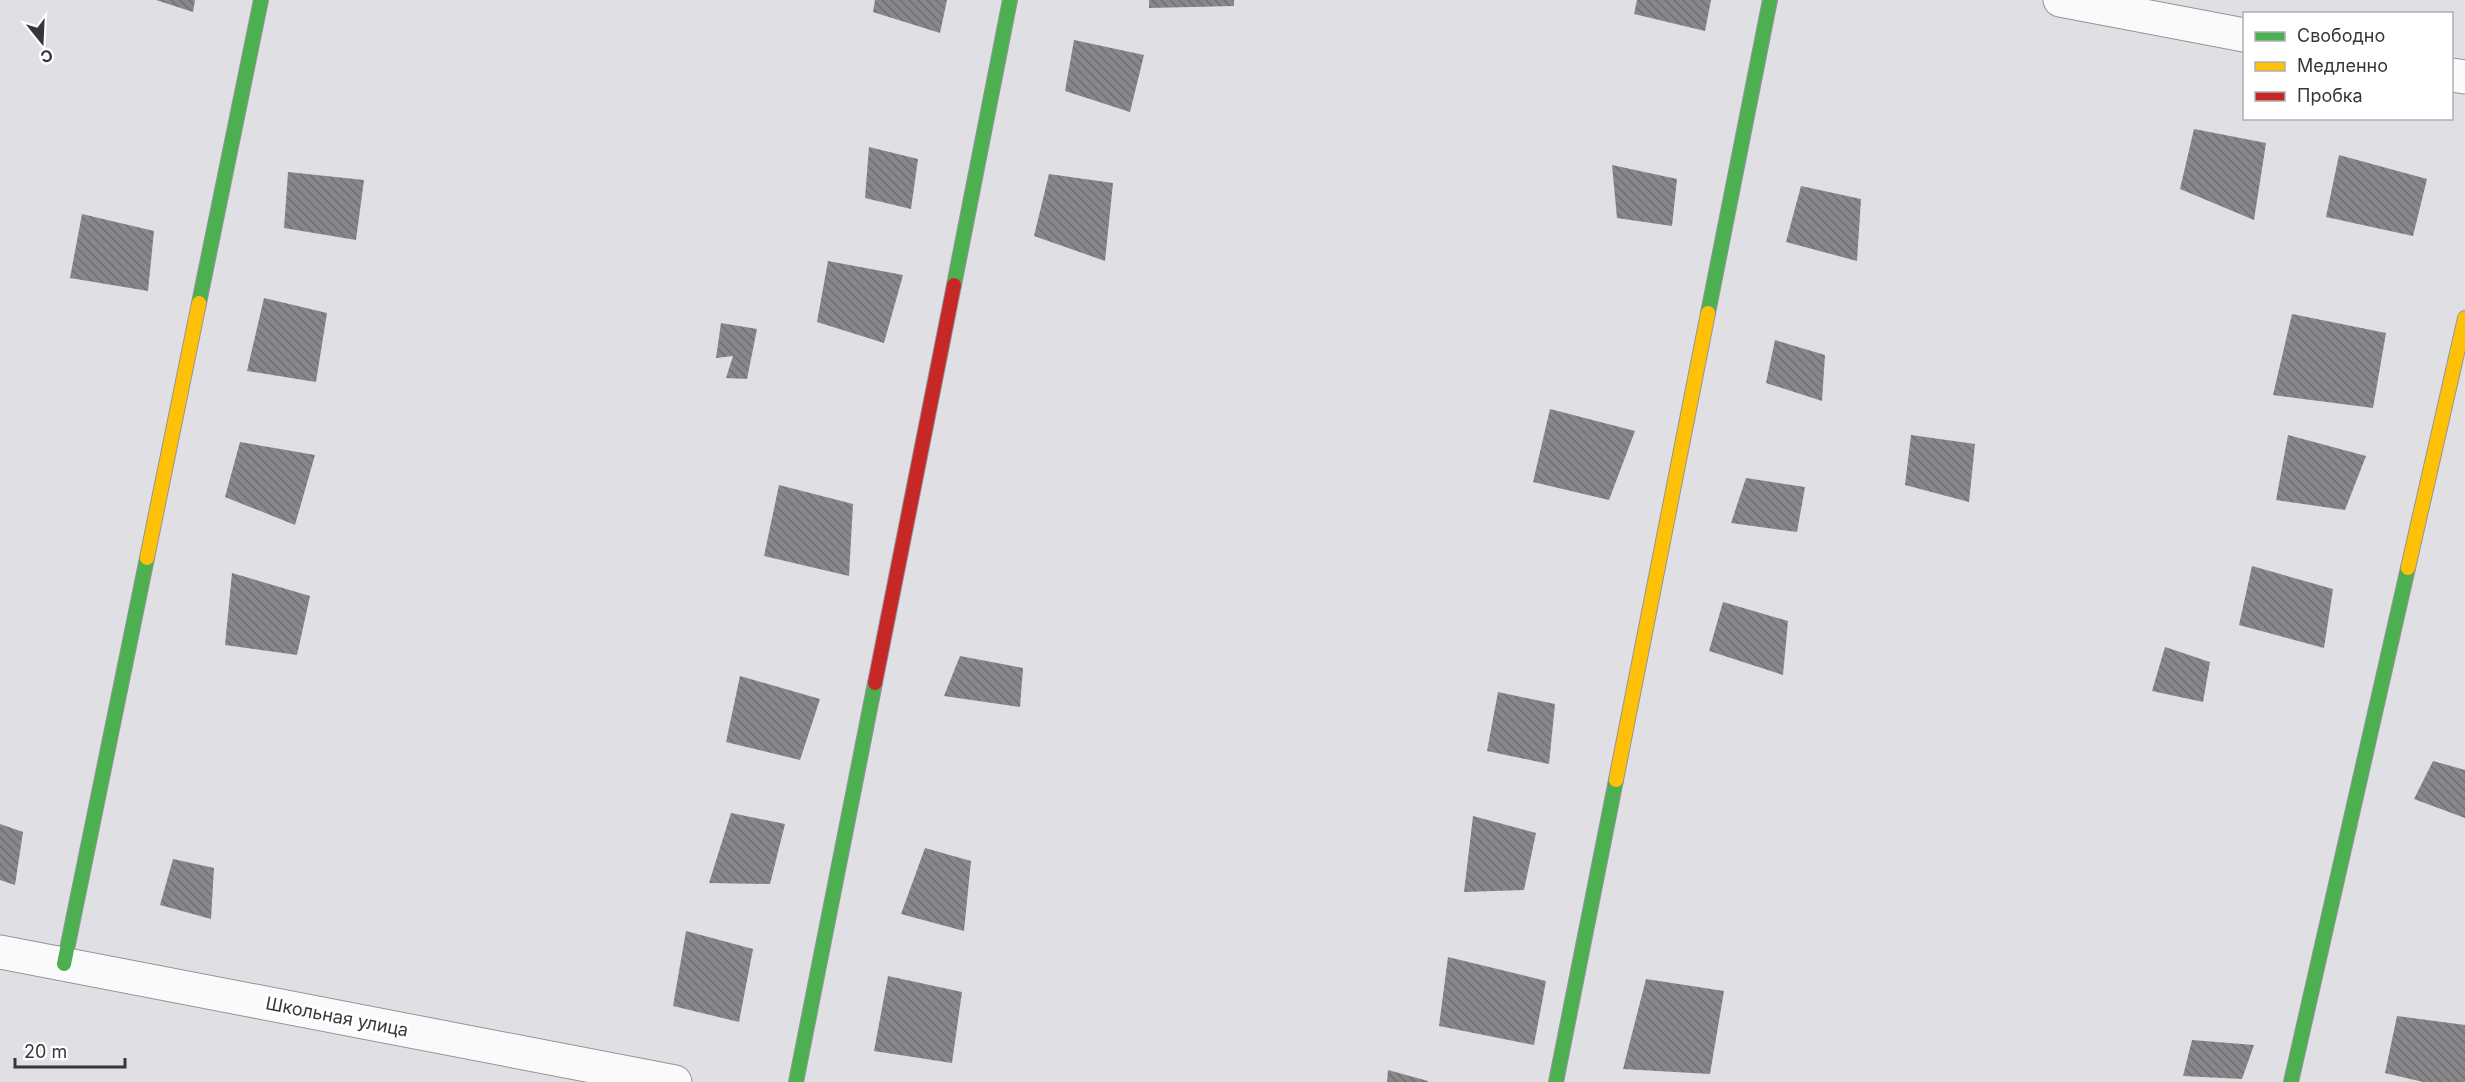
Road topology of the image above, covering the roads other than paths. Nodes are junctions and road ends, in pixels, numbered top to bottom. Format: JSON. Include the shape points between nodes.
{"nodes":[{"id":1,"x":261,"y":0,"type":"edge"},
{"id":2,"x":1010,"y":0,"type":"edge"},
{"id":3,"x":1770,"y":0,"type":"edge"},
{"id":4,"x":2060,"y":0,"type":"edge"},
{"id":5,"x":2243,"y":35,"type":"edge"},
{"id":6,"x":2465,"y":318,"type":"edge"},
{"id":7,"x":0,"y":952,"type":"edge"},
{"id":8,"x":64,"y":964,"type":"junction"},
{"id":9,"x":675,"y":1082,"type":"edge"},
{"id":10,"x":796,"y":1082,"type":"edge"},
{"id":11,"x":1556,"y":1082,"type":"edge"},
{"id":12,"x":2291,"y":1082,"type":"edge"}],
"edges":[{"from":1,"to":8,"type":"street"},
{"from":2,"to":10,"type":"street"},
{"from":3,"to":11,"type":"street"},
{"from":4,"to":5,"type":"street"},
{"from":6,"to":12,"type":"street"},
{"from":7,"to":8,"type":"street","name":"Школьная улица"},
{"from":8,"to":9,"type":"street","name":"Школьная улица"}]}
